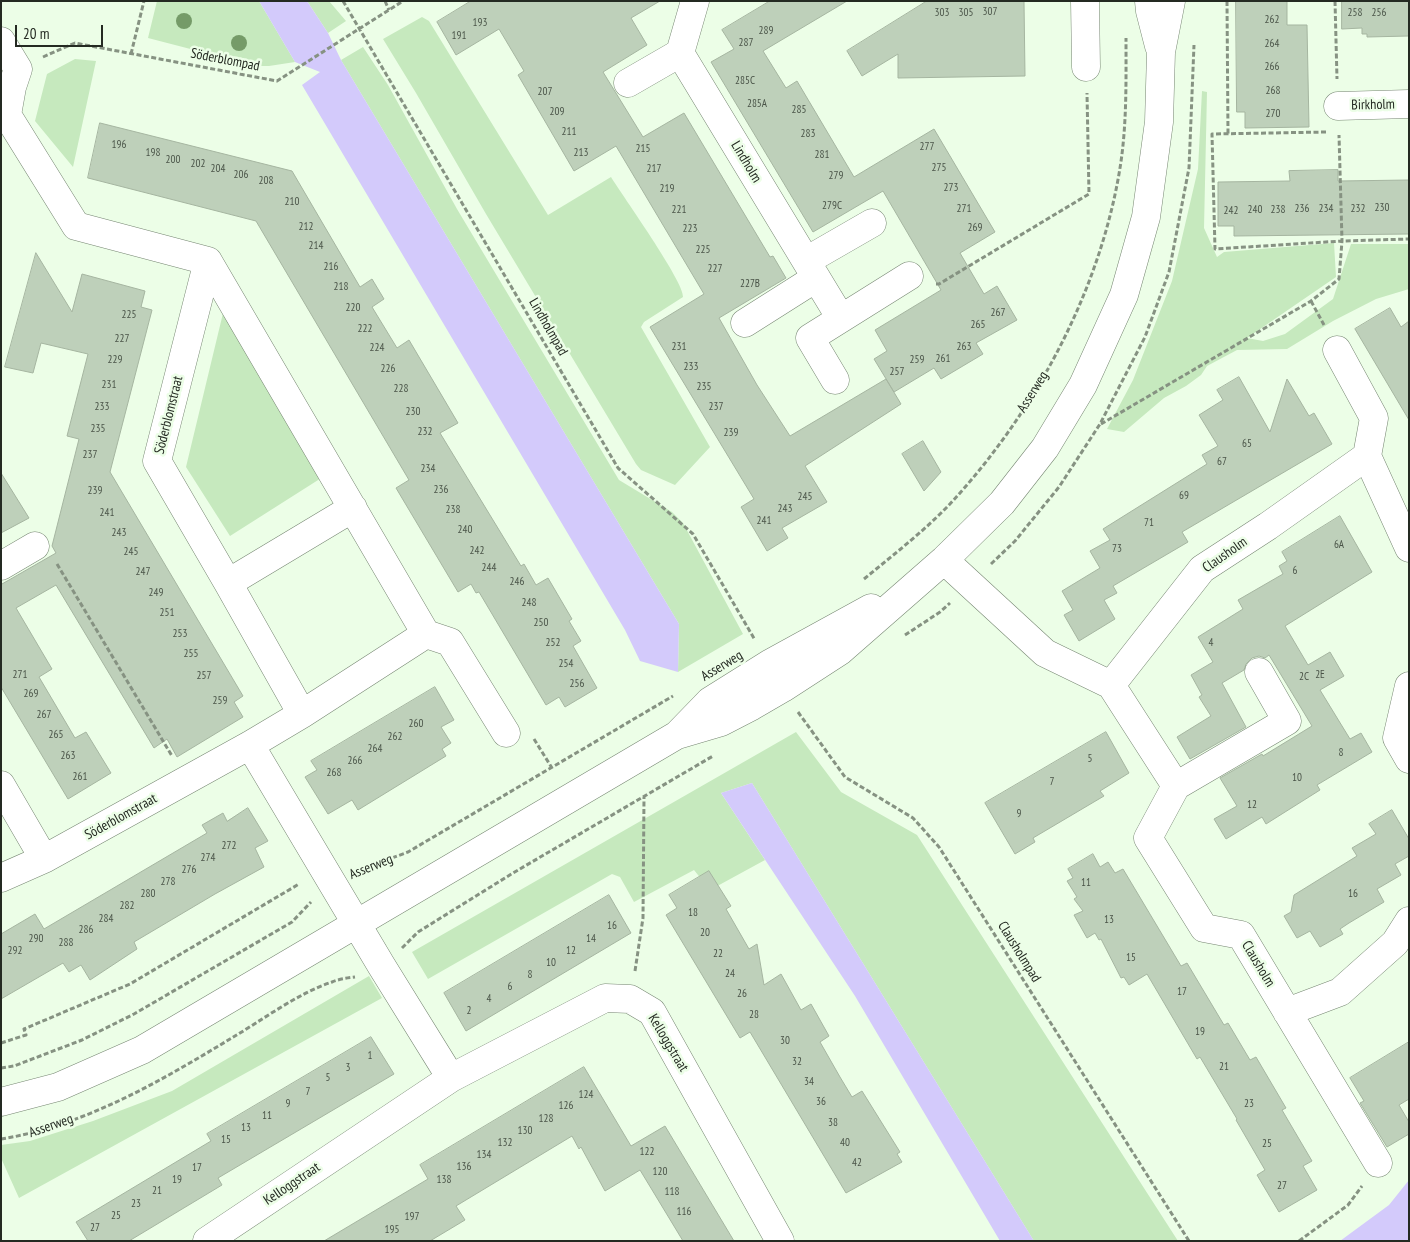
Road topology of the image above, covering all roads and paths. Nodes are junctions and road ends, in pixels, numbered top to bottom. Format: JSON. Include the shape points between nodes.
{"nodes":[{"id":1,"x":144,"y":1,"type":"edge"},
{"id":2,"x":343,"y":1,"type":"edge"},
{"id":3,"x":385,"y":1,"type":"edge"},
{"id":4,"x":403,"y":1,"type":"edge"},
{"id":5,"x":695,"y":1,"type":"edge"},
{"id":6,"x":1085,"y":1,"type":"edge"},
{"id":7,"x":1149,"y":1,"type":"edge"},
{"id":8,"x":1171,"y":1,"type":"edge"},
{"id":9,"x":1227,"y":1,"type":"edge"},
{"id":10,"x":1335,"y":1,"type":"edge"},
{"id":11,"x":389,"y":10,"type":"junction"},
{"id":12,"x":359,"y":29,"type":"junction"},
{"id":13,"x":1126,"y":29,"type":"dead end"},
{"id":14,"x":1,"y":41,"type":"edge"},
{"id":15,"x":1161,"y":52,"type":"junction"},
{"id":16,"x":131,"y":54,"type":"junction"},
{"id":17,"x":680,"y":54,"type":"junction"},
{"id":18,"x":1086,"y":67,"type":"joint"},
{"id":19,"x":10,"y":80,"type":"edge"},
{"id":20,"x":628,"y":83,"type":"dead end"},
{"id":21,"x":1409,"y":104,"type":"edge"},
{"id":22,"x":1338,"y":119,"type":"junction"},
{"id":23,"x":1228,"y":134,"type":"junction"},
{"id":24,"x":872,"y":223,"type":"dead end"},
{"id":25,"x":1409,"y":239,"type":"edge"},
{"id":26,"x":1342,"y":241,"type":"junction"},
{"id":27,"x":208,"y":261,"type":"junction"},
{"id":28,"x":811,"y":269,"type":"junction"},
{"id":29,"x":909,"y":276,"type":"joint"},
{"id":30,"x":840,"y":318,"type":"junction"},
{"id":31,"x":745,"y":323,"type":"dead end"},
{"id":32,"x":1337,"y":350,"type":"dead end"},
{"id":33,"x":835,"y":380,"type":"dead end"},
{"id":34,"x":1100,"y":424,"type":"dead end"},
{"id":35,"x":1367,"y":456,"type":"junction"},
{"id":36,"x":354,"y":508,"type":"junction"},
{"id":37,"x":35,"y":546,"type":"joint"},
{"id":38,"x":1409,"y":548,"type":"edge"},
{"id":39,"x":944,"y":560,"type":"junction"},
{"id":40,"x":3,"y":561,"type":"edge"},
{"id":41,"x":860,"y":582,"type":"dead end"},
{"id":42,"x":228,"y":583,"type":"junction"},
{"id":43,"x":426,"y":634,"type":"junction"},
{"id":44,"x":757,"y":644,"type":"dead end"},
{"id":45,"x":1260,"y":672,"type":"dead end"},
{"id":46,"x":1111,"y":685,"type":"junction"},
{"id":47,"x":1409,"y":686,"type":"edge"},
{"id":48,"x":675,"y":694,"type":"dead end"},
{"id":49,"x":795,"y":708,"type":"dead end"},
{"id":50,"x":302,"y":714,"type":"junction"},
{"id":51,"x":506,"y":733,"type":"dead end"},
{"id":52,"x":250,"y":745,"type":"junction"},
{"id":53,"x":1409,"y":760,"type":"edge"},
{"id":54,"x":187,"y":780,"type":"junction"},
{"id":55,"x":1,"y":785,"type":"edge"},
{"id":56,"x":1176,"y":786,"type":"junction"},
{"id":57,"x":44,"y":859,"type":"junction"},
{"id":58,"x":329,"y":876,"type":"junction"},
{"id":59,"x":1,"y":878,"type":"edge"},
{"id":60,"x":1409,"y":921,"type":"edge"},
{"id":61,"x":357,"y":924,"type":"junction"},
{"id":62,"x":381,"y":965,"type":"junction"},
{"id":63,"x":630,"y":1000,"type":"junction"},
{"id":64,"x":1287,"y":1012,"type":"junction"},
{"id":65,"x":1,"y":1044,"type":"edge"},
{"id":66,"x":1,"y":1068,"type":"edge"},
{"id":67,"x":451,"y":1078,"type":"junction"},
{"id":68,"x":1,"y":1102,"type":"edge"},
{"id":69,"x":1,"y":1140,"type":"edge"},
{"id":70,"x":1378,"y":1163,"type":"joint"},
{"id":71,"x":207,"y":1241,"type":"edge"},
{"id":72,"x":780,"y":1241,"type":"edge"},
{"id":73,"x":1189,"y":1241,"type":"edge"},
{"id":74,"x":1300,"y":1241,"type":"edge"}],
"edges":[{"from":1,"to":16,"type":"path"},
{"from":2,"to":12,"type":"path","name":"Lindholmpad"},
{"from":3,"to":11,"type":"path"},
{"from":4,"to":11,"type":"path","name":"Söderblompad"},
{"from":5,"to":17,"type":"street"},
{"from":6,"to":18,"type":"street"},
{"from":7,"to":15,"type":"street","name":"Asserweg"},
{"from":8,"to":15,"type":"street","name":"Asserweg"},
{"from":9,"to":23,"type":"path"},
{"from":10,"to":22,"type":"path"},
{"from":11,"to":12,"type":"path","name":"Söderblompad"},
{"from":12,"to":16,"type":"path","name":"Söderblompad","via":[[277,81]]},
{"from":12,"to":44,"type":"path","name":"Lindholmpad","via":[[618,468],[693,534]]},
{"from":13,"to":41,"type":"path","name":"Asserweg","via":[[1126,112],[1119,174],[1102,244],[1078,309],[1037,389],[991,455],[919,534]]},
{"from":14,"to":19,"type":"street"},
{"from":15,"to":39,"type":"street","name":"Asserweg","via":[[1159,122],[1146,216],[1124,295],[1083,385],[1045,448],[1002,504]]},
{"from":16,"to":19,"type":"path","name":"Söderblompad","via":[[75,43]]},
{"from":17,"to":20,"type":"street"},
{"from":17,"to":28,"type":"street","name":"Lindholm"},
{"from":18,"to":29,"type":"path","via":[[1089,194],[939,284]]},
{"from":19,"to":27,"type":"street","via":[[8,115],[76,226]]},
{"from":21,"to":22,"type":"street","name":"Birkholm"},
{"from":22,"to":23,"type":"path"},
{"from":22,"to":26,"type":"path"},
{"from":23,"to":26,"type":"path","via":[[1212,134],[1215,249]]},
{"from":24,"to":28,"type":"street"},
{"from":25,"to":26,"type":"path"},
{"from":26,"to":34,"type":"path","via":[[1339,279],[1311,301]]},
{"from":27,"to":36,"type":"street"},
{"from":27,"to":42,"type":"street","name":"Söderblomstraat","via":[[157,461]]},
{"from":28,"to":30,"type":"street","name":"Lindholm"},
{"from":28,"to":31,"type":"street"},
{"from":29,"to":30,"type":"street"},
{"from":30,"to":33,"type":"street","via":[[810,338]]},
{"from":32,"to":35,"type":"street","via":[[1374,418]]},
{"from":35,"to":38,"type":"street"},
{"from":35,"to":46,"type":"street","name":"Clausholm","via":[[1202,569]]},
{"from":36,"to":42,"type":"street"},
{"from":36,"to":43,"type":"street"},
{"from":37,"to":40,"type":"street"},
{"from":37,"to":54,"type":"path","via":[[45,545]]},
{"from":39,"to":46,"type":"street","via":[[1045,653]]},
{"from":39,"to":61,"type":"street","name":"Asserweg","via":[[916,584],[769,664],[710,701],[677,735]]},
{"from":42,"to":50,"type":"street","name":"Söderblomstraat"},
{"from":43,"to":50,"type":"street","name":"Söderblomstraat"},
{"from":43,"to":51,"type":"street","via":[[450,642]]},
{"from":45,"to":56,"type":"street","via":[[1287,721]]},
{"from":46,"to":56,"type":"street"},
{"from":47,"to":53,"type":"street","via":[[1397,738]]},
{"from":48,"to":58,"type":"path","name":"Asserweg","via":[[408,852],[355,871]]},
{"from":49,"to":73,"type":"path","name":"Clausholmpad","via":[[845,777],[913,818],[939,847]]},
{"from":50,"to":52,"type":"street","name":"Söderblomstraat"},
{"from":52,"to":54,"type":"street","name":"Söderblomstraat"},
{"from":52,"to":58,"type":"street"},
{"from":54,"to":57,"type":"street","name":"Söderblomstraat"},
{"from":55,"to":57,"type":"street"},
{"from":56,"to":64,"type":"street","name":"Clausholm","via":[[1148,838],[1204,928],[1241,935]]},
{"from":57,"to":59,"type":"street","name":"Söderblomstraat"},
{"from":58,"to":61,"type":"street"},
{"from":58,"to":65,"type":"path","via":[[130,984],[24,1029],[26,1035]]},
{"from":58,"to":66,"type":"path","name":"Asserweg","via":[[319,894],[292,922],[134,1014],[82,1040]]},
{"from":60,"to":64,"type":"street","via":[[1395,943],[1340,992]]},
{"from":61,"to":62,"type":"street"},
{"from":61,"to":68,"type":"street","name":"Asserweg","via":[[142,1050],[58,1086]]},
{"from":62,"to":63,"type":"path","name":"Asserweg","via":[[418,932],[644,797],[643,918]]},
{"from":62,"to":67,"type":"street"},
{"from":62,"to":69,"type":"path","name":"Asserweg","via":[[360,976],[332,982],[306,994],[173,1074],[107,1106],[29,1135]]},
{"from":63,"to":67,"type":"street","name":"Kelloggstraat","via":[[605,998]]},
{"from":63,"to":72,"type":"street","name":"Kelloggstraat","via":[[652,1012]]},
{"from":64,"to":70,"type":"street","name":"Clausholm"},
{"from":67,"to":71,"type":"street","name":"Kelloggstraat"},
{"from":70,"to":74,"type":"path","via":[[1348,1205]]}]}
